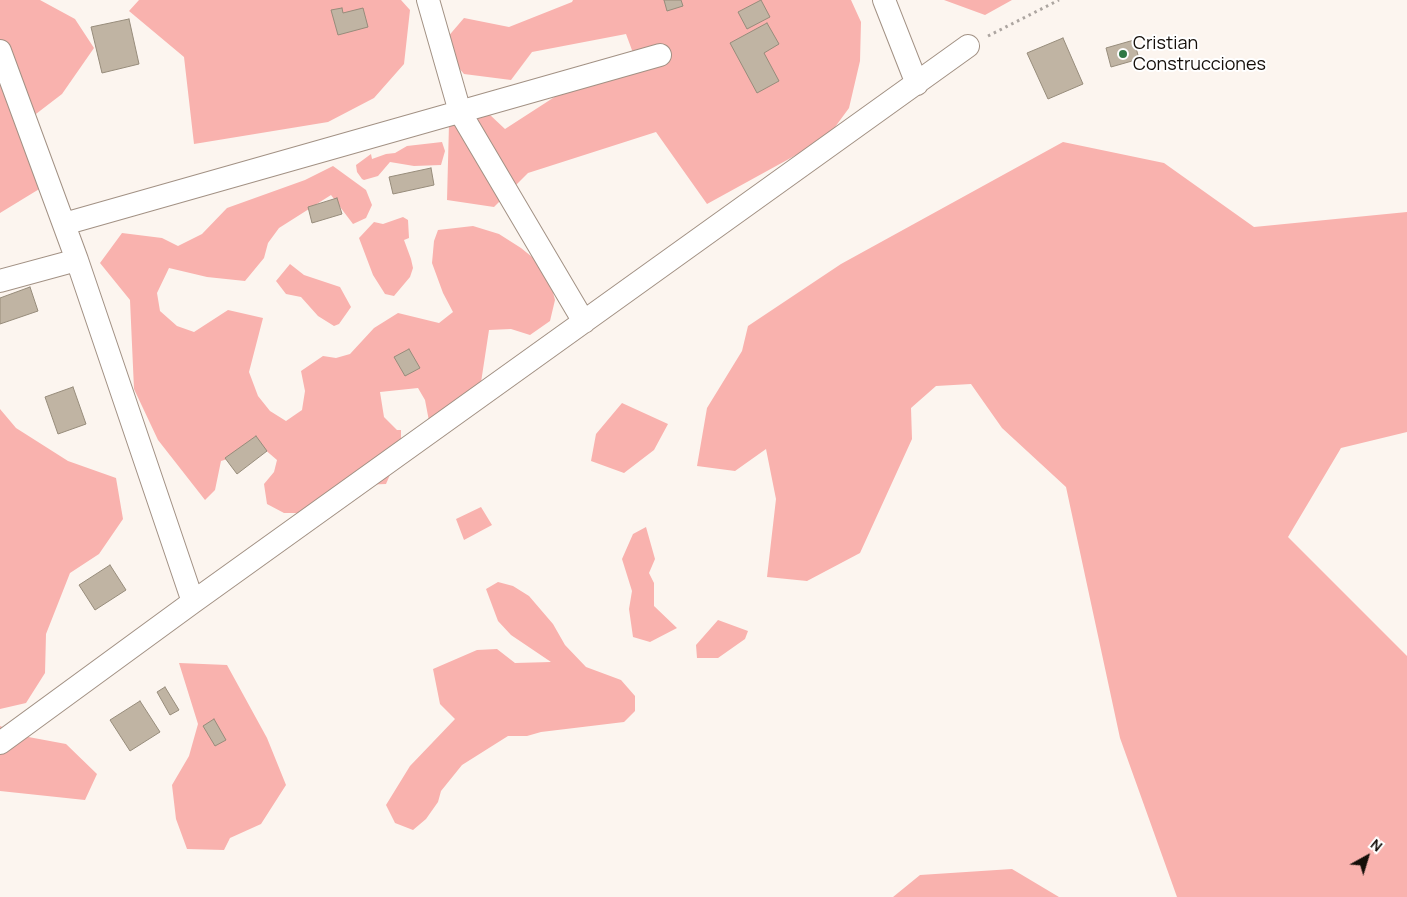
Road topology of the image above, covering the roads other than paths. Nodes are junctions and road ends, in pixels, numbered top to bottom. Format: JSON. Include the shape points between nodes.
{"nodes":[{"id":1,"x":428,"y":0,"type":"edge"},
{"id":2,"x":884,"y":0,"type":"edge"},
{"id":3,"x":968,"y":46,"type":"road end"},
{"id":4,"x":0,"y":51,"type":"edge"},
{"id":5,"x":660,"y":55,"type":"dead end"},
{"id":6,"x":917,"y":84,"type":"junction"},
{"id":7,"x":460,"y":112,"type":"junction"},
{"id":8,"x":64,"y":224,"type":"junction"},
{"id":9,"x":76,"y":260,"type":"junction"},
{"id":10,"x":0,"y":282,"type":"edge"},
{"id":11,"x":584,"y":322,"type":"junction"},
{"id":12,"x":193,"y":602,"type":"junction"},
{"id":13,"x":0,"y":743,"type":"edge"}],
"edges":[{"from":1,"to":7,"type":"street"},
{"from":2,"to":6,"type":"street"},
{"from":3,"to":6,"type":"street"},
{"from":4,"to":8,"type":"street"},
{"from":5,"to":7,"type":"street"},
{"from":6,"to":11,"type":"street"},
{"from":7,"to":8,"type":"street"},
{"from":7,"to":11,"type":"street"},
{"from":8,"to":9,"type":"street"},
{"from":9,"to":10,"type":"street"},
{"from":9,"to":12,"type":"street"},
{"from":11,"to":12,"type":"street"},
{"from":12,"to":13,"type":"street"}]}
